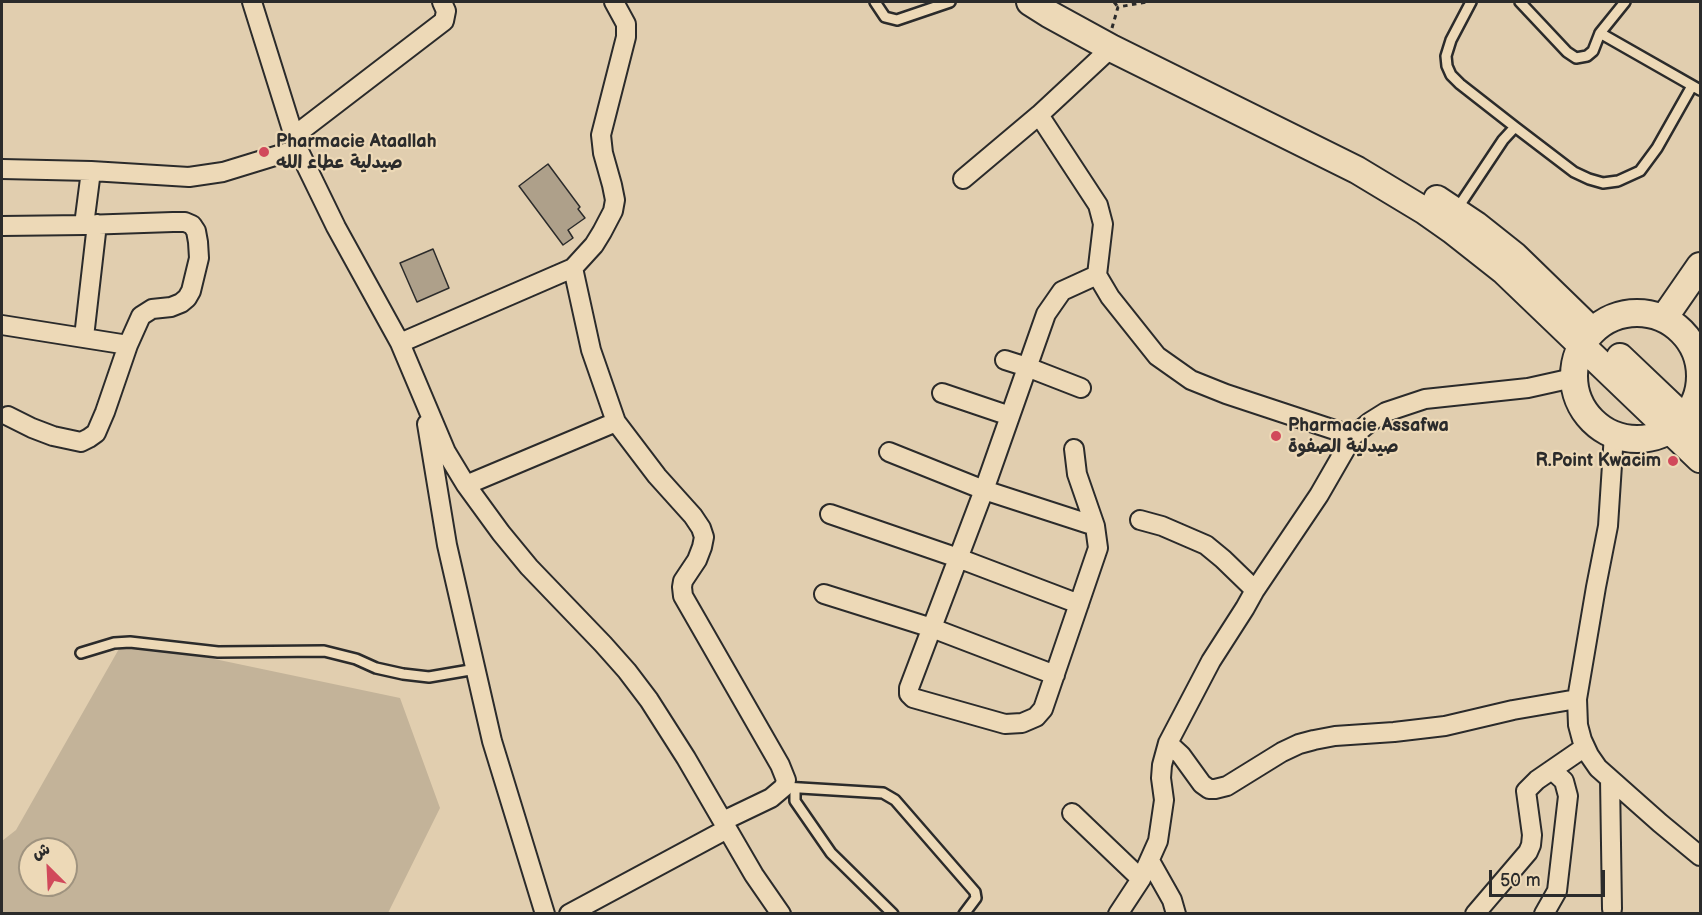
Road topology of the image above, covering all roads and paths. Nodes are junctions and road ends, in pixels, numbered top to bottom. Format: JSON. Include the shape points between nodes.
{"nodes":[{"id":1,"x":252,"y":2,"type":"edge"},
{"id":2,"x":442,"y":2,"type":"edge"},
{"id":3,"x":614,"y":2,"type":"edge"},
{"id":4,"x":875,"y":2,"type":"edge"},
{"id":5,"x":950,"y":2,"type":"edge"},
{"id":6,"x":1030,"y":2,"type":"edge"},
{"id":7,"x":1060,"y":2,"type":"edge"},
{"id":8,"x":1114,"y":2,"type":"edge"},
{"id":9,"x":1148,"y":2,"type":"edge"},
{"id":10,"x":1471,"y":2,"type":"edge"},
{"id":11,"x":1520,"y":2,"type":"edge"},
{"id":12,"x":1624,"y":2,"type":"edge"},
{"id":13,"x":1114,"y":28,"type":"junction"},
{"id":14,"x":1600,"y":33,"type":"junction"},
{"id":15,"x":1696,"y":88,"type":"edge"},
{"id":16,"x":1039,"y":115,"type":"junction"},
{"id":17,"x":1515,"y":128,"type":"junction"},
{"id":18,"x":296,"y":143,"type":"junction"},
{"id":19,"x":2,"y":169,"type":"edge"},
{"id":20,"x":91,"y":171,"type":"junction"},
{"id":21,"x":963,"y":179,"type":"dead end"},
{"id":22,"x":1456,"y":211,"type":"junction"},
{"id":23,"x":91,"y":224,"type":"junction"},
{"id":24,"x":2,"y":226,"type":"edge"},
{"id":25,"x":1701,"y":266,"type":"edge"},
{"id":26,"x":573,"y":268,"type":"junction"},
{"id":27,"x":1097,"y":275,"type":"junction"},
{"id":28,"x":1664,"y":318,"type":"junction"},
{"id":29,"x":2,"y":325,"type":"edge"},
{"id":30,"x":84,"y":337,"type":"junction"},
{"id":31,"x":1587,"y":338,"type":"junction"},
{"id":32,"x":399,"y":344,"type":"junction"},
{"id":33,"x":128,"y":345,"type":"junction"},
{"id":34,"x":1005,"y":360,"type":"dead end"},
{"id":35,"x":1700,"y":365,"type":"edge"},
{"id":36,"x":1027,"y":367,"type":"junction"},
{"id":37,"x":1573,"y":378,"type":"junction"},
{"id":38,"x":1081,"y":388,"type":"dead end"},
{"id":39,"x":942,"y":393,"type":"dead end"},
{"id":40,"x":423,"y":398,"type":"junction"},
{"id":41,"x":8,"y":416,"type":"dead end"},
{"id":42,"x":1010,"y":416,"type":"junction"},
{"id":43,"x":616,"y":422,"type":"junction"},
{"id":44,"x":1685,"y":427,"type":"edge"},
{"id":45,"x":1614,"y":434,"type":"junction"},
{"id":46,"x":1353,"y":436,"type":"junction"},
{"id":47,"x":1074,"y":449,"type":"dead end"},
{"id":48,"x":889,"y":452,"type":"dead end"},
{"id":49,"x":1701,"y":459,"type":"edge"},
{"id":50,"x":465,"y":486,"type":"junction"},
{"id":51,"x":984,"y":490,"type":"junction"},
{"id":52,"x":830,"y":514,"type":"dead end"},
{"id":53,"x":1140,"y":520,"type":"dead end"},
{"id":54,"x":1095,"y":526,"type":"junction"},
{"id":55,"x":958,"y":558,"type":"junction"},
{"id":56,"x":1255,"y":590,"type":"junction"},
{"id":57,"x":824,"y":594,"type":"dead end"},
{"id":58,"x":1079,"y":604,"type":"junction"},
{"id":59,"x":932,"y":628,"type":"junction"},
{"id":60,"x":81,"y":653,"type":"dead end"},
{"id":61,"x":476,"y":669,"type":"junction"},
{"id":62,"x":1055,"y":675,"type":"junction"},
{"id":63,"x":1576,"y":699,"type":"junction"},
{"id":64,"x":1168,"y":743,"type":"junction"},
{"id":65,"x":1586,"y":747,"type":"junction"},
{"id":66,"x":1552,"y":770,"type":"junction"},
{"id":67,"x":1610,"y":779,"type":"junction"},
{"id":68,"x":790,"y":787,"type":"junction"},
{"id":69,"x":1072,"y":813,"type":"dead end"},
{"id":70,"x":725,"y":825,"type":"junction"},
{"id":71,"x":1700,"y":855,"type":"edge"},
{"id":72,"x":1150,"y":861,"type":"junction"},
{"id":73,"x":1141,"y":879,"type":"junction"},
{"id":74,"x":1612,"y":909,"type":"dead end"},
{"id":75,"x":1548,"y":911,"type":"edge"},
{"id":76,"x":779,"y":913,"type":"edge"},
{"id":77,"x":545,"y":914,"type":"edge"},
{"id":78,"x":568,"y":914,"type":"edge"},
{"id":79,"x":893,"y":914,"type":"edge"},
{"id":80,"x":964,"y":914,"type":"edge"},
{"id":81,"x":1118,"y":914,"type":"edge"},
{"id":82,"x":1176,"y":914,"type":"edge"},
{"id":83,"x":1475,"y":914,"type":"edge"}],
"edges":[{"from":1,"to":18,"type":"street"},
{"from":2,"to":18,"type":"street","via":[[446,11],[444,21]]},
{"from":3,"to":26,"type":"street","via":[[626,24],[626,37],[601,143],[615,200],[594,245]]},
{"from":4,"to":5,"type":"lane","via":[[885,17],[897,20]]},
{"from":6,"to":13,"type":"main road","via":[[1049,14]]},
{"from":7,"to":13,"type":"main road"},
{"from":8,"to":13,"type":"path"},
{"from":9,"to":13,"type":"path"},
{"from":10,"to":17,"type":"lane","via":[[1451,39],[1447,66],[1460,84]]},
{"from":11,"to":14,"type":"lane","via":[[1576,58],[1593,51]]},
{"from":12,"to":14,"type":"lane"},
{"from":13,"to":16,"type":"street"},
{"from":13,"to":22,"type":"main road","via":[[1394,174]]},
{"from":13,"to":31,"type":"main road","via":[[1400,195],[1452,230]]},
{"from":14,"to":15,"type":"lane"},
{"from":15,"to":17,"type":"lane","via":[[1640,171],[1618,181],[1603,183],[1574,172]]},
{"from":16,"to":21,"type":"street"},
{"from":16,"to":27,"type":"street","via":[[1098,205],[1103,224]]},
{"from":17,"to":22,"type":"lane"},
{"from":18,"to":20,"type":"street","via":[[223,172],[189,177]]},
{"from":18,"to":32,"type":"street"},
{"from":19,"to":20,"type":"street"},
{"from":20,"to":23,"type":"street"},
{"from":22,"to":31,"type":"main road","via":[[1515,256]]},
{"from":23,"to":24,"type":"street"},
{"from":23,"to":30,"type":"street"},
{"from":23,"to":33,"type":"street","via":[[185,222],[196,231],[199,258],[188,298],[174,307],[146,312]]},
{"from":25,"to":28,"type":"main road"},
{"from":26,"to":32,"type":"street"},
{"from":26,"to":43,"type":"street","via":[[591,350]]},
{"from":27,"to":36,"type":"street","via":[[1062,291],[1046,314]]},
{"from":27,"to":46,"type":"street","via":[[1157,356],[1191,380]]},
{"from":28,"to":31,"type":"main road","via":[[1626,313],[1608,320]]},
{"from":28,"to":35,"type":"main road","via":[[1688,338]]},
{"from":29,"to":30,"type":"street"},
{"from":30,"to":33,"type":"street"},
{"from":31,"to":37,"type":"main road","via":[[1575,361]]},
{"from":31,"to":44,"type":"main road"},
{"from":32,"to":40,"type":"street"},
{"from":33,"to":41,"type":"street","via":[[105,412],[96,433],[89,438],[81,442],[53,436]]},
{"from":34,"to":36,"type":"street"},
{"from":35,"to":44,"type":"main road","via":[[1698,393]]},
{"from":36,"to":38,"type":"street"},
{"from":36,"to":42,"type":"street"},
{"from":37,"to":45,"type":"main road","via":[[1585,412]]},
{"from":37,"to":46,"type":"street","via":[[1528,388],[1425,399],[1386,412]]},
{"from":39,"to":42,"type":"street"},
{"from":40,"to":50,"type":"street"},
{"from":40,"to":61,"type":"street","via":[[447,545]]},
{"from":42,"to":51,"type":"street"},
{"from":43,"to":50,"type":"street"},
{"from":43,"to":68,"type":"street","via":[[701,528],[702,547],[683,581],[683,596]]},
{"from":44,"to":45,"type":"main road","via":[[1642,438]]},
{"from":44,"to":49,"type":"main road"},
{"from":45,"to":63,"type":"street","via":[[1608,526]]},
{"from":46,"to":56,"type":"street"},
{"from":47,"to":54,"type":"street","via":[[1077,474]]},
{"from":48,"to":51,"type":"street"},
{"from":50,"to":70,"type":"street","via":[[529,567],[627,671]]},
{"from":51,"to":54,"type":"street"},
{"from":51,"to":55,"type":"street"},
{"from":52,"to":55,"type":"street"},
{"from":53,"to":56,"type":"street","via":[[1206,546]]},
{"from":54,"to":58,"type":"street","via":[[1098,548]]},
{"from":55,"to":58,"type":"street"},
{"from":55,"to":59,"type":"street"},
{"from":56,"to":64,"type":"street","via":[[1211,661]]},
{"from":57,"to":59,"type":"street"},
{"from":58,"to":62,"type":"street"},
{"from":59,"to":62,"type":"street"},
{"from":59,"to":62,"type":"street","via":[[909,688],[912,698],[1005,724],[1022,723],[1043,709]]},
{"from":60,"to":61,"type":"lane","via":[[130,642],[218,652],[324,651],[376,668],[429,677]]},
{"from":61,"to":77,"type":"street","via":[[492,741]]},
{"from":63,"to":64,"type":"street","via":[[1445,726],[1314,740],[1282,752],[1227,786],[1215,789],[1202,784]]},
{"from":63,"to":65,"type":"street","via":[[1578,725]]},
{"from":64,"to":72,"type":"street","via":[[1162,765],[1164,801],[1158,842]]},
{"from":65,"to":66,"type":"street"},
{"from":65,"to":67,"type":"street"},
{"from":66,"to":75,"type":"street","via":[[1563,781],[1568,796],[1557,891]]},
{"from":66,"to":83,"type":"street","via":[[1526,791],[1532,835],[1528,852]]},
{"from":67,"to":71,"type":"street"},
{"from":67,"to":74,"type":"street"},
{"from":68,"to":70,"type":"street"},
{"from":68,"to":79,"type":"lane","via":[[795,801],[831,853]]},
{"from":68,"to":80,"type":"lane","via":[[883,793],[895,800],[975,892],[976,898]]},
{"from":69,"to":73,"type":"street"},
{"from":70,"to":76,"type":"street"},
{"from":70,"to":78,"type":"street"},
{"from":72,"to":73,"type":"street"},
{"from":72,"to":82,"type":"street"},
{"from":73,"to":81,"type":"street"}]}
